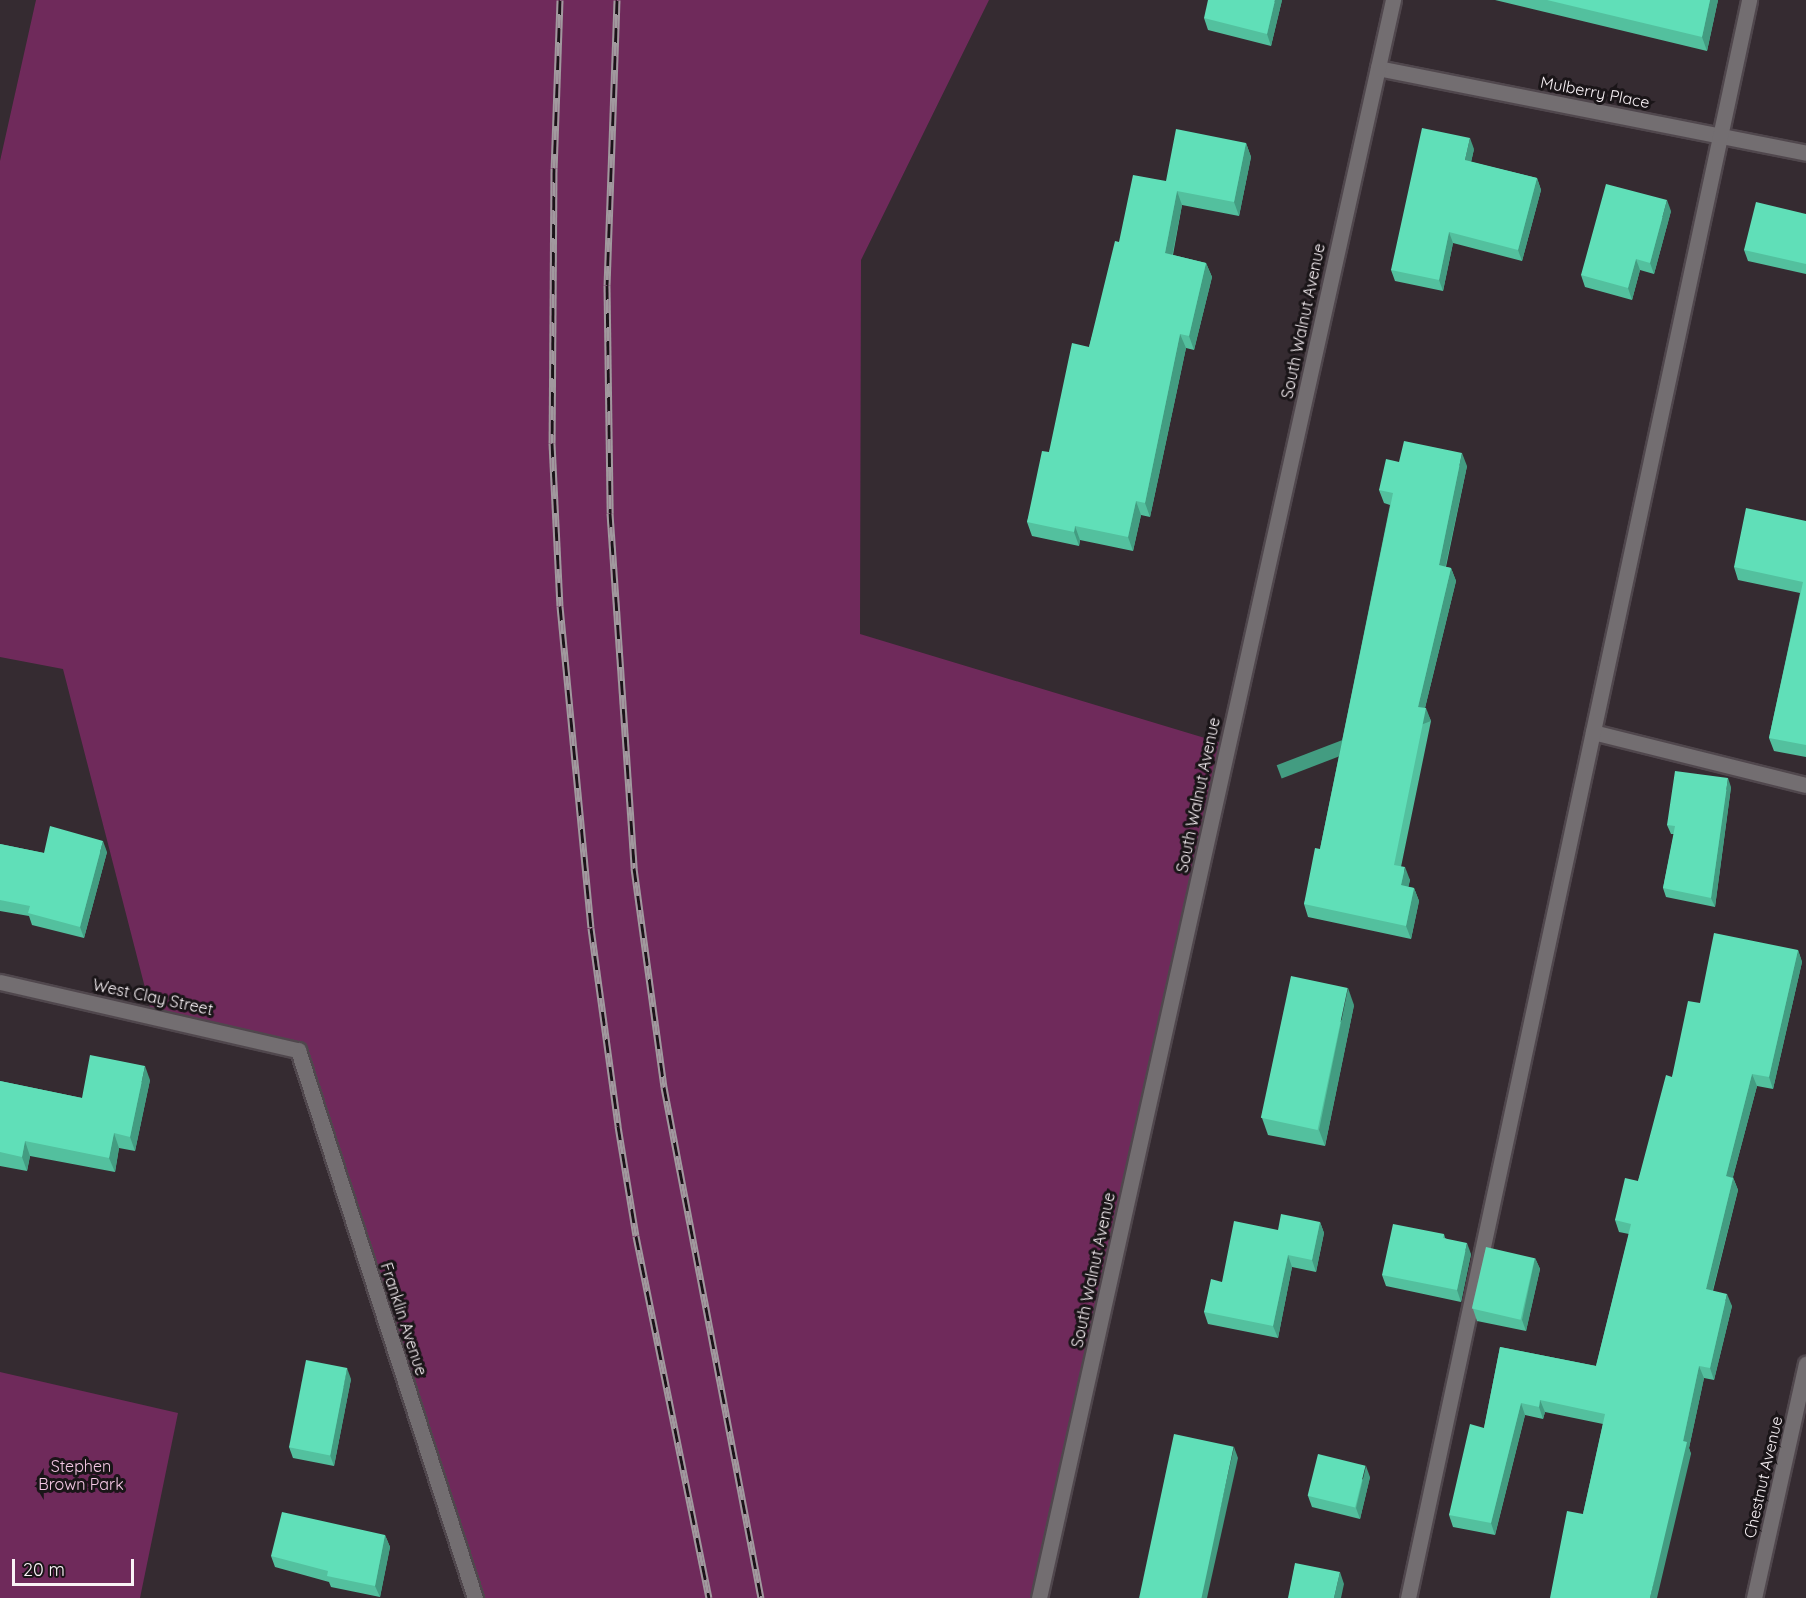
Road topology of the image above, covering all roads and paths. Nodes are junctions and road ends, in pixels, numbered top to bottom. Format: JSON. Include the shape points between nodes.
{"nodes":[{"id":1,"x":1393,"y":0,"type":"edge"},
{"id":2,"x":1749,"y":0,"type":"edge"},
{"id":3,"x":1378,"y":68,"type":"junction"},
{"id":4,"x":1720,"y":136,"type":"junction"},
{"id":5,"x":1806,"y":153,"type":"edge"},
{"id":6,"x":1593,"y":732,"type":"junction"},
{"id":7,"x":1806,"y":785,"type":"edge"},
{"id":8,"x":0,"y":982,"type":"edge"},
{"id":9,"x":298,"y":1050,"type":"joint"},
{"id":10,"x":1805,"y":1372,"type":"edge"},
{"id":11,"x":475,"y":1598,"type":"edge"},
{"id":12,"x":1039,"y":1598,"type":"edge"},
{"id":13,"x":1408,"y":1598,"type":"edge"},
{"id":14,"x":1754,"y":1598,"type":"edge"}],
"edges":[{"from":1,"to":3,"type":"street","name":"South Walnut Avenue"},
{"from":2,"to":4,"type":"street"},
{"from":3,"to":4,"type":"street","name":"Mulberry Place"},
{"from":3,"to":12,"type":"street","name":"South Walnut Avenue"},
{"from":4,"to":5,"type":"street","name":"Mulberry Place"},
{"from":4,"to":6,"type":"street"},
{"from":6,"to":7,"type":"street"},
{"from":6,"to":13,"type":"street"},
{"from":8,"to":9,"type":"street","name":"West Clay Street"},
{"from":9,"to":11,"type":"street","name":"Franklin Avenue"},
{"from":10,"to":14,"type":"street","name":"Chestnut Avenue"}]}
